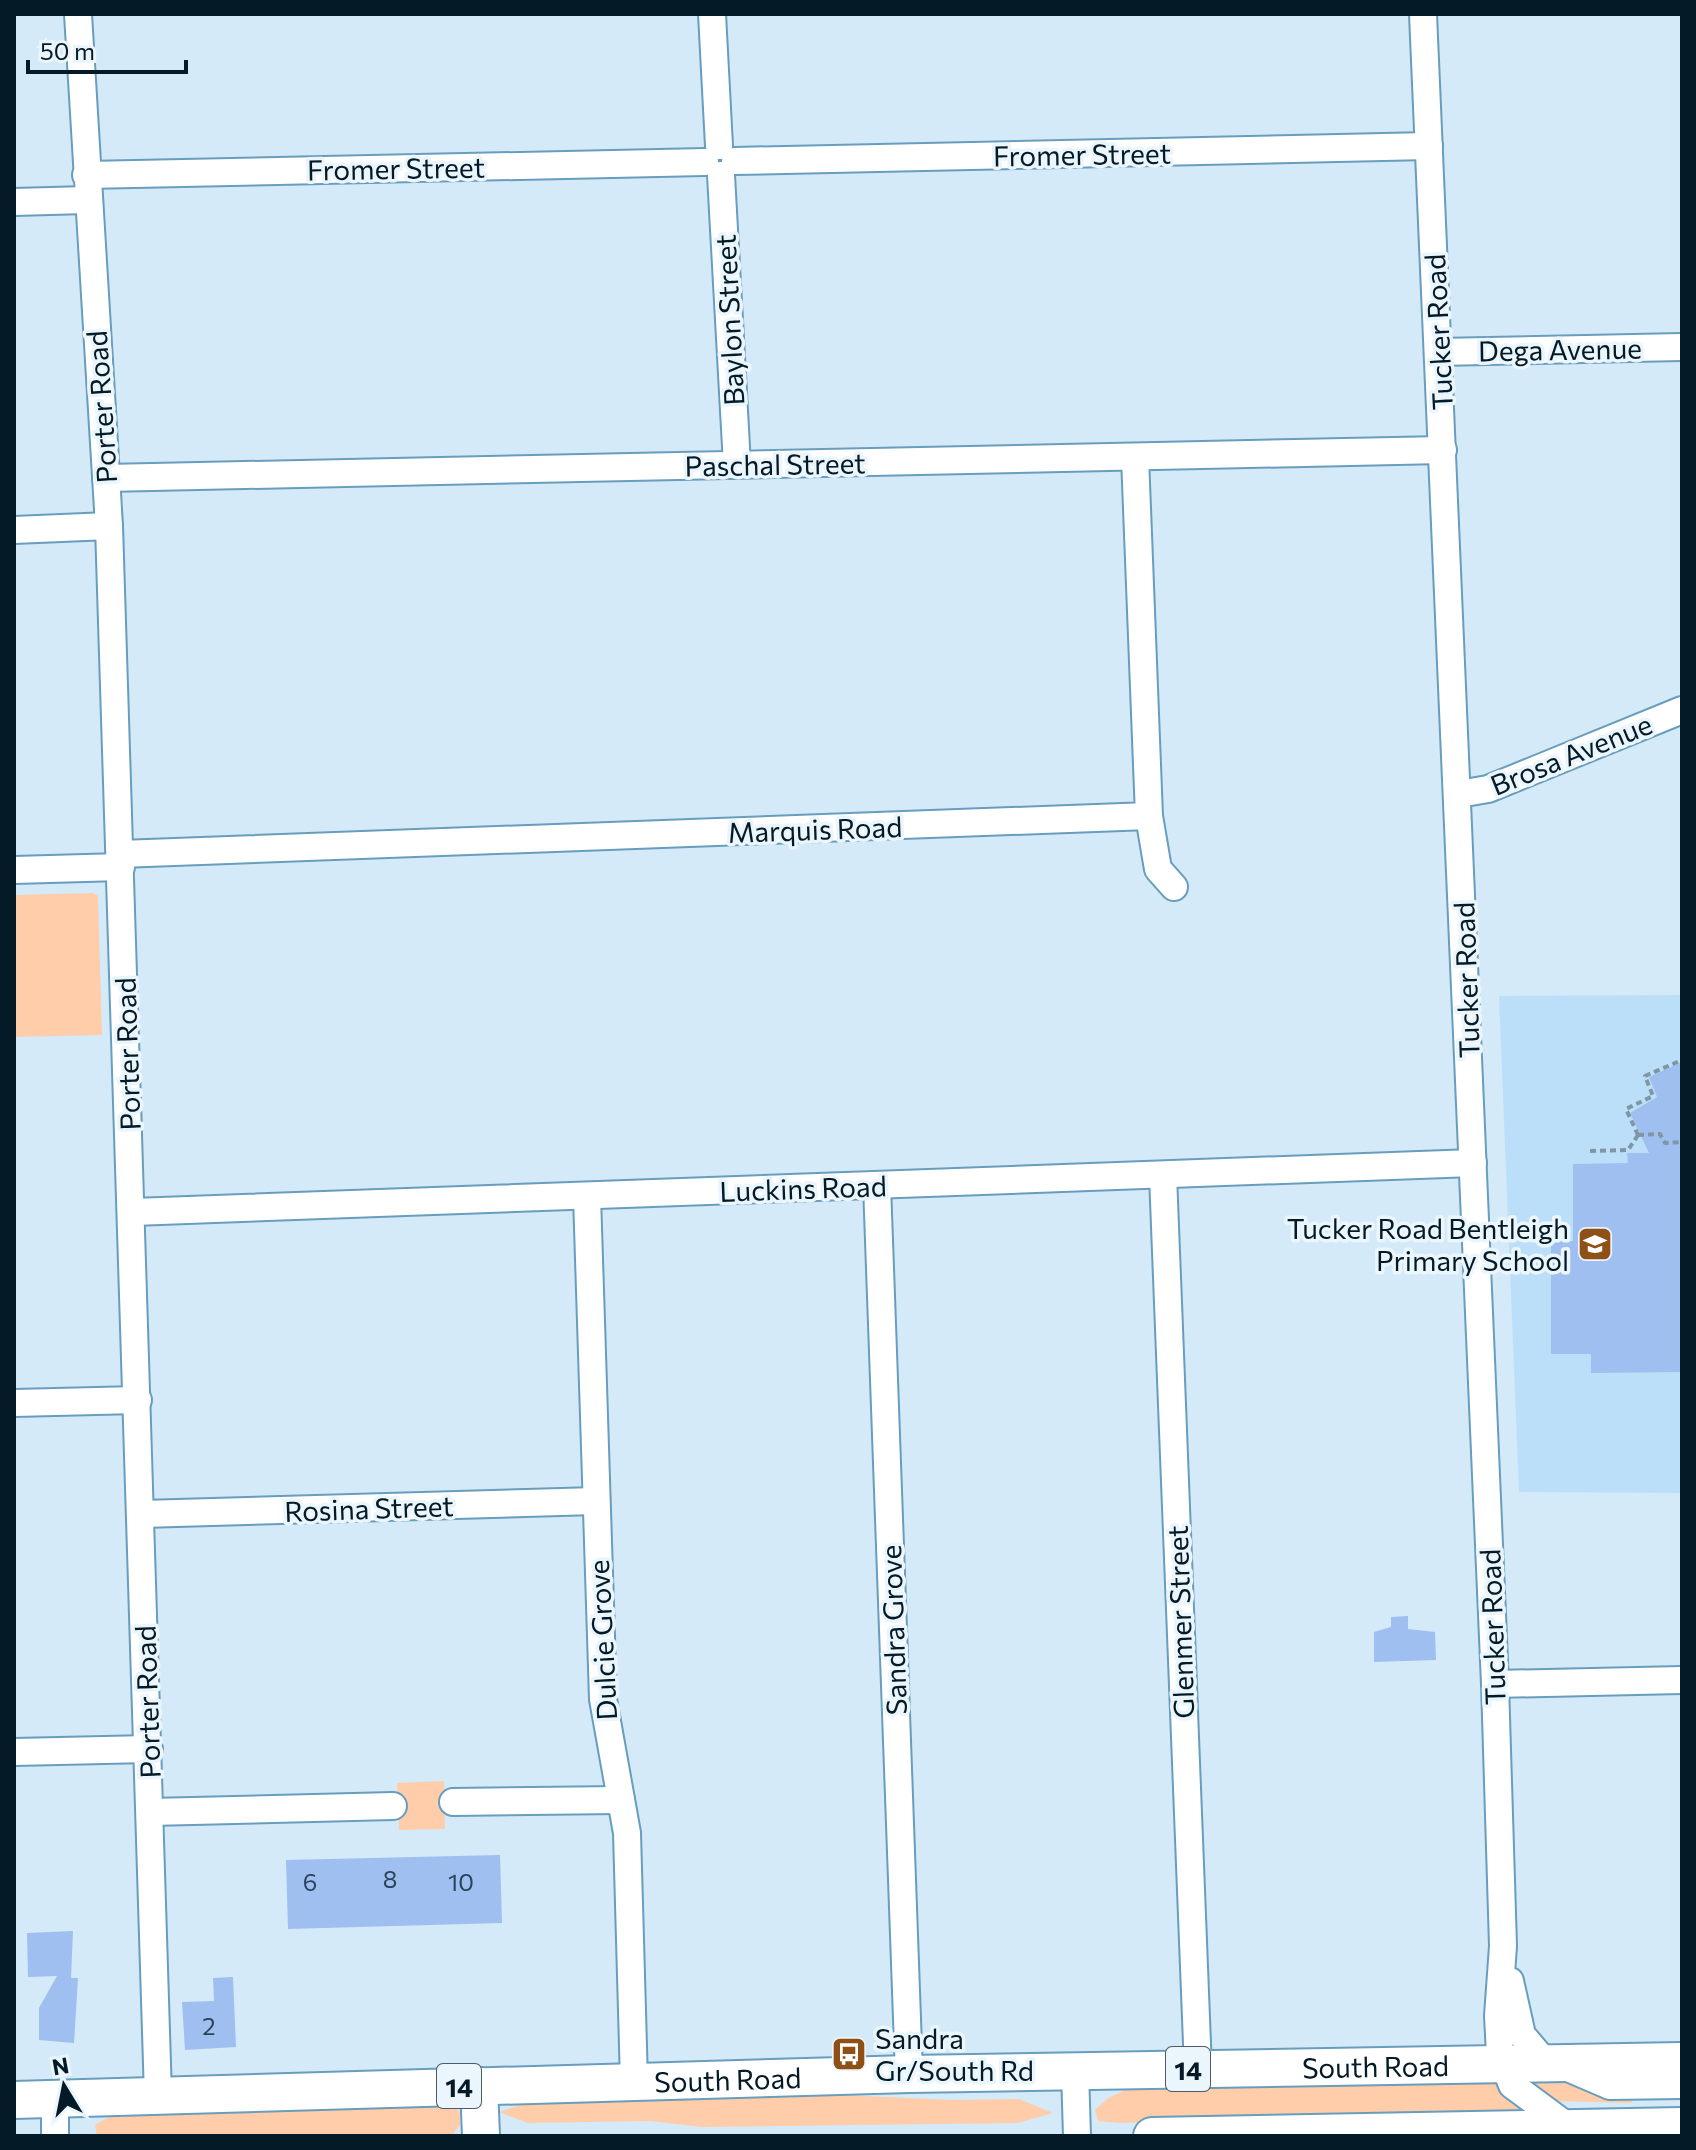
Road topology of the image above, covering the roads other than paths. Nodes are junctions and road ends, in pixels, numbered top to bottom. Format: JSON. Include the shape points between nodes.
{"nodes":[{"id":1,"x":78,"y":14,"type":"edge"},
{"id":2,"x":712,"y":14,"type":"edge"},
{"id":3,"x":1423,"y":14,"type":"edge"},
{"id":4,"x":1429,"y":146,"type":"junction"},
{"id":5,"x":720,"y":161,"type":"junction"},
{"id":6,"x":87,"y":188,"type":"junction"},
{"id":7,"x":14,"y":202,"type":"edge"},
{"id":8,"x":1682,"y":347,"type":"edge"},
{"id":9,"x":1438,"y":352,"type":"junction"},
{"id":10,"x":1443,"y":450,"type":"junction"},
{"id":11,"x":1135,"y":457,"type":"junction"},
{"id":12,"x":737,"y":465,"type":"junction"},
{"id":13,"x":106,"y":478,"type":"junction"},
{"id":14,"x":109,"y":526,"type":"junction"},
{"id":15,"x":14,"y":530,"type":"edge"},
{"id":16,"x":1682,"y":710,"type":"edge"},
{"id":17,"x":1459,"y":794,"type":"junction"},
{"id":18,"x":1149,"y":816,"type":"junction"},
{"id":19,"x":121,"y":861,"type":"junction"},
{"id":20,"x":14,"y":870,"type":"edge"},
{"id":21,"x":1174,"y":887,"type":"dead end"},
{"id":22,"x":1473,"y":1163,"type":"junction"},
{"id":23,"x":1163,"y":1175,"type":"junction"},
{"id":24,"x":877,"y":1185,"type":"junction"},
{"id":25,"x":587,"y":1196,"type":"junction"},
{"id":26,"x":133,"y":1212,"type":"junction"},
{"id":27,"x":138,"y":1400,"type":"junction"},
{"id":28,"x":14,"y":1403,"type":"edge"},
{"id":29,"x":596,"y":1501,"type":"junction"},
{"id":30,"x":142,"y":1514,"type":"junction"},
{"id":31,"x":1682,"y":1680,"type":"edge"},
{"id":32,"x":1495,"y":1684,"type":"junction"},
{"id":33,"x":149,"y":1749,"type":"junction"},
{"id":34,"x":14,"y":1752,"type":"edge"},
{"id":35,"x":621,"y":1800,"type":"junction"},
{"id":36,"x":453,"y":1802,"type":"dead end"},
{"id":37,"x":393,"y":1806,"type":"dead end"},
{"id":38,"x":150,"y":1812,"type":"junction"},
{"id":39,"x":1503,"y":1946,"type":"junction"},
{"id":40,"x":1682,"y":2061,"type":"edge"},
{"id":41,"x":1550,"y":2062,"type":"junction"},
{"id":42,"x":1502,"y":2063,"type":"junction"},
{"id":43,"x":1198,"y":2069,"type":"junction"},
{"id":44,"x":1075,"y":2071,"type":"junction"},
{"id":45,"x":909,"y":2074,"type":"junction"},
{"id":46,"x":634,"y":2082,"type":"junction"},
{"id":47,"x":1682,"y":2085,"type":"edge"},
{"id":48,"x":479,"y":2086,"type":"junction"},
{"id":49,"x":158,"y":2096,"type":"junction"},
{"id":50,"x":55,"y":2099,"type":"junction"},
{"id":51,"x":14,"y":2100,"type":"edge"},
{"id":52,"x":1682,"y":2126,"type":"edge"},
{"id":53,"x":1570,"y":2128,"type":"junction"},
{"id":54,"x":55,"y":2136,"type":"edge"},
{"id":55,"x":481,"y":2136,"type":"edge"},
{"id":56,"x":1077,"y":2136,"type":"edge"},
{"id":57,"x":1152,"y":2136,"type":"edge"}],
"edges":[{"from":1,"to":6,"type":"street","name":"Porter Road"},
{"from":2,"to":5,"type":"street","name":"Baylon Street"},
{"from":3,"to":4,"type":"street","name":"Tucker Road"},
{"from":4,"to":5,"type":"street","name":"Fromer Street"},
{"from":4,"to":9,"type":"street","name":"Tucker Road"},
{"from":5,"to":6,"type":"street","name":"Fromer Street"},
{"from":5,"to":12,"type":"street","name":"Baylon Street"},
{"from":6,"to":7,"type":"street","name":"Fromer Street"},
{"from":6,"to":13,"type":"street","name":"Porter Road"},
{"from":8,"to":9,"type":"street","name":"Dega Avenue"},
{"from":9,"to":10,"type":"street","name":"Tucker Road"},
{"from":10,"to":11,"type":"street","name":"Paschal Street"},
{"from":10,"to":17,"type":"street","name":"Tucker Road"},
{"from":11,"to":12,"type":"street","name":"Paschal Street"},
{"from":11,"to":18,"type":"street"},
{"from":12,"to":13,"type":"street","name":"Paschal Street"},
{"from":13,"to":14,"type":"street","name":"Porter Road"},
{"from":14,"to":15,"type":"street"},
{"from":14,"to":19,"type":"street","name":"Porter Road"},
{"from":16,"to":17,"type":"street","name":"Brosa Avenue","via":[[1488,789]]},
{"from":17,"to":22,"type":"street","name":"Tucker Road"},
{"from":18,"to":19,"type":"street","name":"Marquis Road"},
{"from":18,"to":21,"type":"street","via":[[1158,869]]},
{"from":19,"to":20,"type":"street","name":"Marquis Road"},
{"from":19,"to":26,"type":"street","name":"Porter Road"},
{"from":22,"to":23,"type":"street","name":"Luckins Road"},
{"from":22,"to":32,"type":"street","name":"Tucker Road"},
{"from":23,"to":24,"type":"street","name":"Luckins Road"},
{"from":23,"to":43,"type":"street","name":"Glenmer Street"},
{"from":24,"to":25,"type":"street","name":"Luckins Road"},
{"from":24,"to":45,"type":"street","name":"Sandra Grove"},
{"from":25,"to":26,"type":"street","name":"Luckins Road"},
{"from":25,"to":29,"type":"street","name":"Dulcie Grove"},
{"from":26,"to":27,"type":"street","name":"Porter Road"},
{"from":27,"to":28,"type":"street"},
{"from":27,"to":30,"type":"street","name":"Porter Road"},
{"from":29,"to":30,"type":"street","name":"Rosina Street"},
{"from":29,"to":35,"type":"street","name":"Dulcie Grove","via":[[604,1712]]},
{"from":30,"to":33,"type":"street","name":"Porter Road"},
{"from":31,"to":32,"type":"street"},
{"from":32,"to":39,"type":"street","name":"Tucker Road"},
{"from":33,"to":34,"type":"street"},
{"from":33,"to":38,"type":"street","name":"Porter Road"},
{"from":35,"to":36,"type":"street"},
{"from":35,"to":46,"type":"street","name":"Dulcie Grove","via":[[628,1845]]},
{"from":37,"to":38,"type":"street"},
{"from":38,"to":49,"type":"street","name":"Porter Road"},
{"from":39,"to":41,"type":"street","name":"Tucker Road","via":[[1522,2035]]},
{"from":39,"to":42,"type":"street","name":"Tucker Road","via":[[1498,2016]]},
{"from":40,"to":41,"type":"highway","name":"South Road","number":"14"},
{"from":41,"to":42,"type":"highway","name":"South Road","number":"14"},
{"from":41,"to":47,"type":"street","via":[[1610,2086]]},
{"from":42,"to":43,"type":"highway","name":"South Road","number":"14"},
{"from":42,"to":53,"type":"street","via":[[1512,2085]]},
{"from":43,"to":44,"type":"highway","name":"South Road","number":"14"},
{"from":44,"to":45,"type":"highway","name":"South Road","number":"14"},
{"from":44,"to":56,"type":"street"},
{"from":45,"to":46,"type":"highway","name":"South Road","number":"14"},
{"from":46,"to":48,"type":"highway","name":"South Road","number":"14"},
{"from":48,"to":49,"type":"highway","name":"South Road","number":"14"},
{"from":48,"to":55,"type":"highway"},
{"from":49,"to":50,"type":"highway","name":"South Road","number":"14"},
{"from":50,"to":51,"type":"highway","name":"South Road","number":"14"},
{"from":50,"to":54,"type":"street"},
{"from":52,"to":53,"type":"highway"},
{"from":53,"to":57,"type":"highway"}]}
